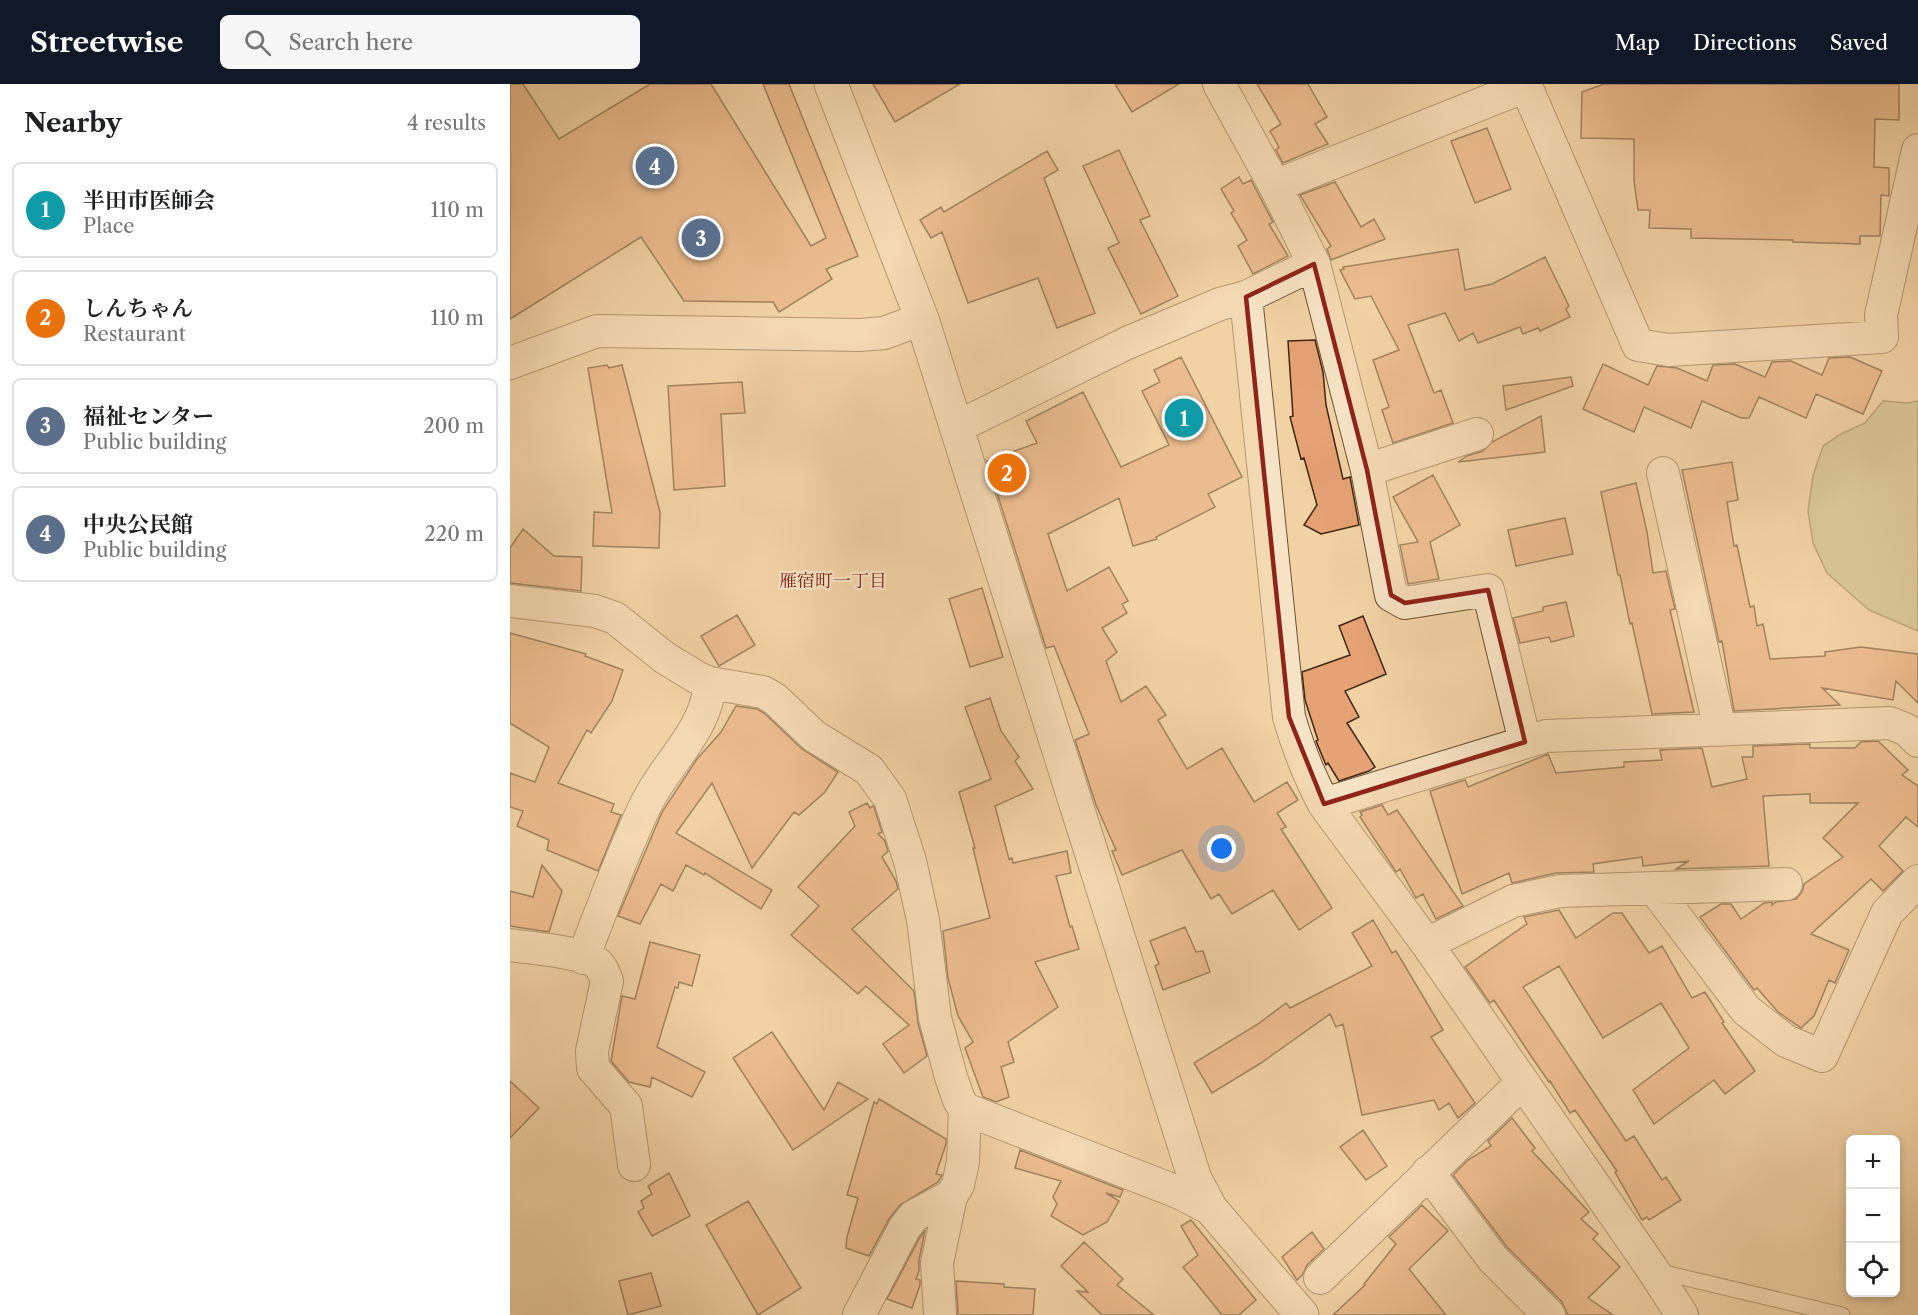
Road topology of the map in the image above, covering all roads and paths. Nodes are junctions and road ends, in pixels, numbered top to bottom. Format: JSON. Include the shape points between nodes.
{"nodes":[{"id":1,"x":831,"y":84,"type":"edge"},
{"id":2,"x":1219,"y":84,"type":"edge"},
{"id":3,"x":1526,"y":85,"type":"edge"},
{"id":4,"x":1918,"y":150,"type":"edge"},
{"id":5,"x":1275,"y":186,"type":"junction"},
{"id":6,"x":1314,"y":264,"type":"junction"},
{"id":7,"x":1246,"y":297,"type":"junction"},
{"id":8,"x":922,"y":319,"type":"junction"},
{"id":9,"x":510,"y":363,"type":"edge"},
{"id":10,"x":957,"y":427,"type":"junction"},
{"id":11,"x":1477,"y":434,"type":"dead end"},
{"id":12,"x":1367,"y":470,"type":"junction"},
{"id":13,"x":1663,"y":473,"type":"dead end"},
{"id":14,"x":510,"y":601,"type":"edge"},
{"id":15,"x":710,"y":683,"type":"junction"},
{"id":16,"x":1720,"y":730,"type":"junction"},
{"id":17,"x":1918,"y":741,"type":"edge"},
{"id":18,"x":1525,"y":742,"type":"junction"},
{"id":19,"x":1324,"y":804,"type":"junction"},
{"id":20,"x":1918,"y":881,"type":"edge"},
{"id":21,"x":1786,"y":884,"type":"dead end"},
{"id":22,"x":1654,"y":888,"type":"junction"},
{"id":23,"x":1427,"y":944,"type":"junction"},
{"id":24,"x":510,"y":945,"type":"edge"},
{"id":25,"x":583,"y":958,"type":"junction"},
{"id":26,"x":1522,"y":1082,"type":"junction"},
{"id":27,"x":965,"y":1109,"type":"junction"},
{"id":28,"x":634,"y":1165,"type":"dead end"},
{"id":29,"x":1428,"y":1172,"type":"junction"},
{"id":30,"x":951,"y":1196,"type":"junction"},
{"id":31,"x":1211,"y":1209,"type":"junction"},
{"id":32,"x":1653,"y":1270,"type":"junction"},
{"id":33,"x":1320,"y":1278,"type":"dead end"},
{"id":34,"x":859,"y":1315,"type":"edge"},
{"id":35,"x":940,"y":1315,"type":"edge"},
{"id":36,"x":1302,"y":1315,"type":"edge"},
{"id":37,"x":1549,"y":1315,"type":"edge"},
{"id":38,"x":1682,"y":1315,"type":"edge"},
{"id":39,"x":1842,"y":1315,"type":"edge"}],
"edges":[{"from":1,"to":8,"type":"street"},
{"from":2,"to":5,"type":"street"},
{"from":3,"to":4,"type":"street","via":[[1638,345],[1669,350],[1882,337],[1881,315]]},
{"from":3,"to":5,"type":"street"},
{"from":5,"to":6,"type":"street"},
{"from":6,"to":7,"type":"street"},
{"from":6,"to":12,"type":"street"},
{"from":7,"to":10,"type":"street","via":[[1220,304],[1127,344]]},
{"from":7,"to":19,"type":"street","via":[[1289,717],[1298,748]]},
{"from":8,"to":9,"type":"street","via":[[884,333],[860,335],[597,331]]},
{"from":8,"to":10,"type":"street"},
{"from":10,"to":31,"type":"street","via":[[1195,1179]]},
{"from":11,"to":12,"type":"street"},
{"from":12,"to":18,"type":"street","via":[[1391,595],[1405,603],[1488,590]]},
{"from":13,"to":16,"type":"street"},
{"from":14,"to":15,"type":"street","via":[[595,611],[615,618],[683,670]]},
{"from":15,"to":25,"type":"street","via":[[709,700],[693,732],[647,802]]},
{"from":15,"to":27,"type":"street","via":[[763,692],[775,699],[814,735],[869,770],[890,799],[923,920],[935,1017],[951,1077]]},
{"from":16,"to":17,"type":"street","via":[[1890,723],[1907,730]]},
{"from":16,"to":18,"type":"street","via":[[1546,736]]},
{"from":18,"to":19,"type":"street"},
{"from":19,"to":23,"type":"street"},
{"from":20,"to":22,"type":"street","via":[[1887,913],[1821,1056],[1786,1041],[1746,1010]]},
{"from":21,"to":22,"type":"street"},
{"from":22,"to":23,"type":"street","via":[[1560,891],[1513,901]]},
{"from":23,"to":26,"type":"street"},
{"from":24,"to":25,"type":"street"},
{"from":25,"to":28,"type":"street","via":[[597,963],[607,981],[592,1050],[593,1068],[626,1106]]},
{"from":26,"to":29,"type":"street"},
{"from":26,"to":32,"type":"street"},
{"from":27,"to":30,"type":"street","via":[[963,1162]]},
{"from":27,"to":31,"type":"street","via":[[1180,1193]]},
{"from":29,"to":33,"type":"street"},
{"from":29,"to":37,"type":"street","via":[[1492,1259]]},
{"from":30,"to":34,"type":"street","via":[[914,1216],[905,1227]]},
{"from":30,"to":35,"type":"street","via":[[937,1263]]},
{"from":31,"to":36,"type":"street"},
{"from":32,"to":38,"type":"street"},
{"from":32,"to":39,"type":"lane"}]}
